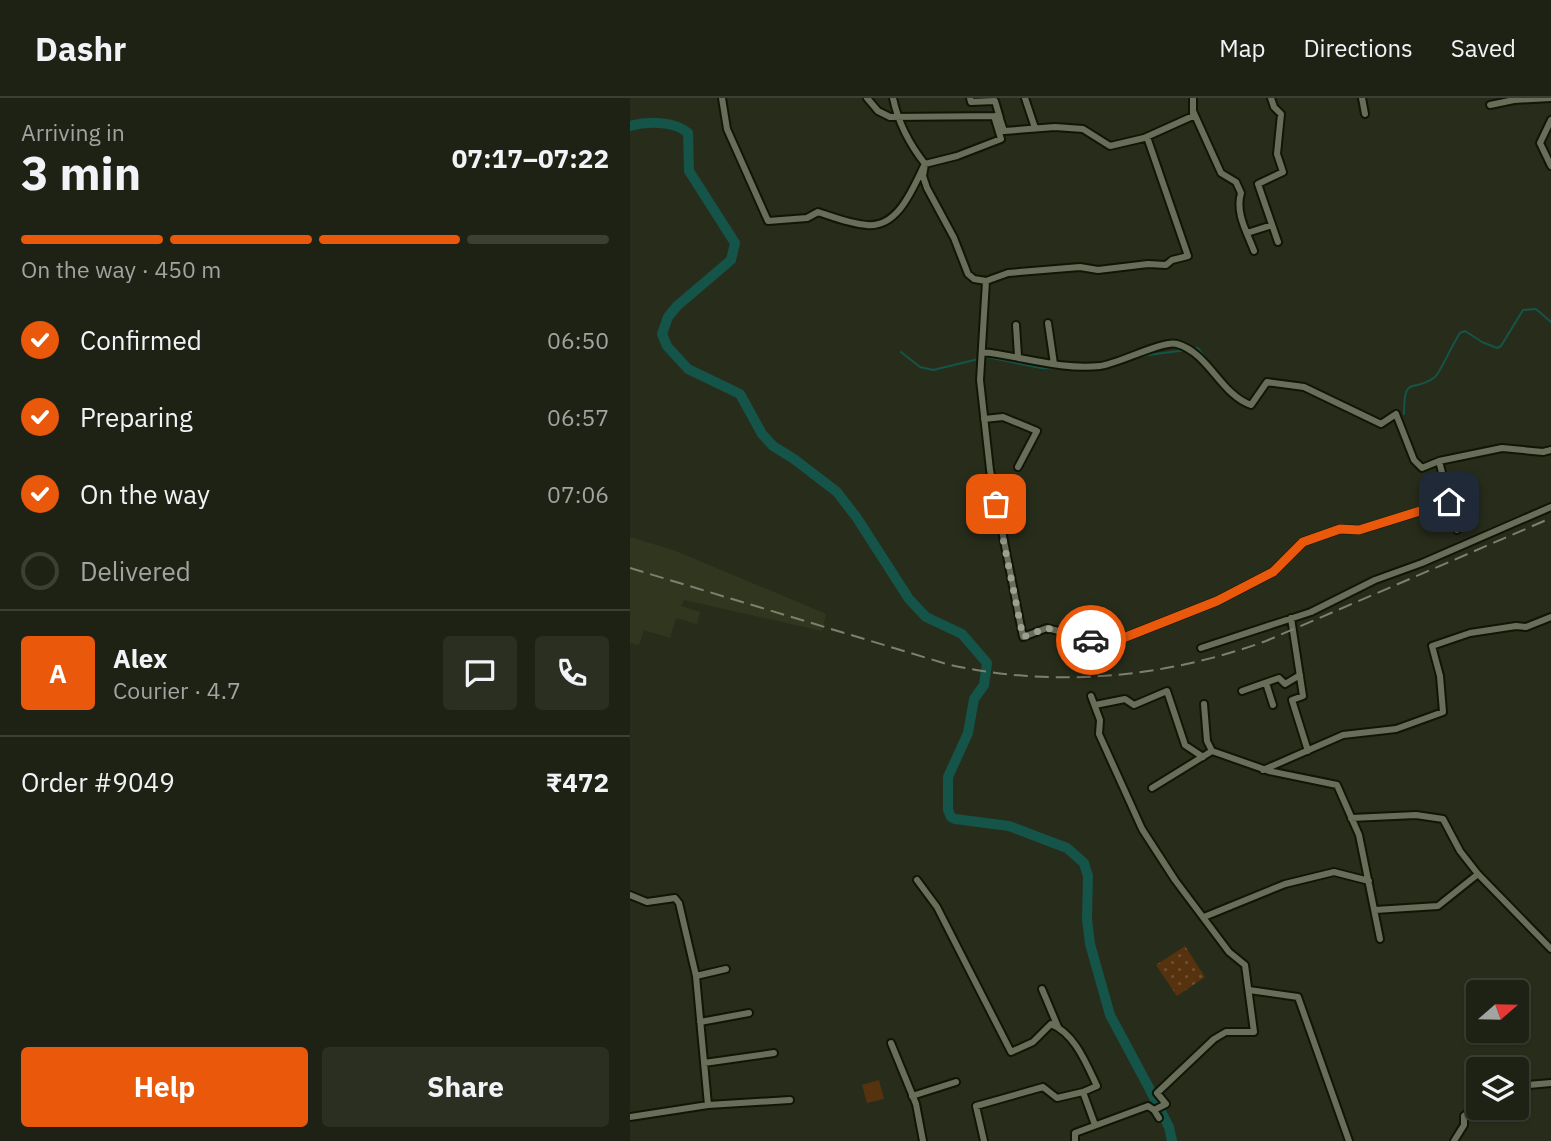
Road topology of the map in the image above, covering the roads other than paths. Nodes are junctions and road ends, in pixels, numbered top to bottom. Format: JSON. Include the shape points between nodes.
{"nodes":[{"id":1,"x":722,"y":98,"type":"edge"},
{"id":2,"x":867,"y":98,"type":"edge"},
{"id":3,"x":893,"y":98,"type":"edge"},
{"id":4,"x":970,"y":98,"type":"edge"},
{"id":5,"x":1026,"y":98,"type":"edge"},
{"id":6,"x":1192,"y":98,"type":"edge"},
{"id":7,"x":1271,"y":98,"type":"edge"},
{"id":8,"x":1362,"y":98,"type":"edge"},
{"id":9,"x":1551,"y":98,"type":"edge"},
{"id":10,"x":1490,"y":105,"type":"dead end"},
{"id":11,"x":1192,"y":109,"type":"junction"},
{"id":12,"x":1365,"y":114,"type":"dead end"},
{"id":13,"x":997,"y":117,"type":"junction"},
{"id":14,"x":897,"y":118,"type":"junction"},
{"id":15,"x":1551,"y":120,"type":"edge"},
{"id":16,"x":1035,"y":128,"type":"junction"},
{"id":17,"x":1147,"y":137,"type":"junction"},
{"id":18,"x":925,"y":164,"type":"junction"},
{"id":19,"x":1551,"y":166,"type":"edge"},
{"id":20,"x":1272,"y":225,"type":"junction"},
{"id":21,"x":1247,"y":233,"type":"junction"},
{"id":22,"x":1278,"y":242,"type":"dead end"},
{"id":23,"x":1254,"y":251,"type":"dead end"},
{"id":24,"x":986,"y":281,"type":"junction"},
{"id":25,"x":1048,"y":323,"type":"dead end"},
{"id":26,"x":1016,"y":325,"type":"dead end"},
{"id":27,"x":982,"y":352,"type":"junction"},
{"id":28,"x":1018,"y":356,"type":"junction"},
{"id":29,"x":1054,"y":364,"type":"junction"},
{"id":30,"x":984,"y":419,"type":"junction"},
{"id":31,"x":1551,"y":450,"type":"edge"},
{"id":32,"x":1439,"y":461,"type":"junction"},
{"id":33,"x":1018,"y":467,"type":"dead end"},
{"id":34,"x":1451,"y":502,"type":"junction"},
{"id":35,"x":1551,"y":507,"type":"edge"},
{"id":36,"x":1457,"y":530,"type":"dead end"},
{"id":37,"x":1551,"y":617,"type":"edge"},
{"id":38,"x":1291,"y":618,"type":"junction"},
{"id":39,"x":1201,"y":648,"type":"dead end"},
{"id":40,"x":1300,"y":675,"type":"junction"},
{"id":41,"x":1266,"y":682,"type":"junction"},
{"id":42,"x":1242,"y":691,"type":"dead end"},
{"id":43,"x":1091,"y":696,"type":"dead end"},
{"id":44,"x":1095,"y":705,"type":"junction"},
{"id":45,"x":1204,"y":705,"type":"dead end"},
{"id":46,"x":1273,"y":705,"type":"dead end"},
{"id":47,"x":1212,"y":751,"type":"junction"},
{"id":48,"x":1308,"y":751,"type":"junction"},
{"id":49,"x":1203,"y":757,"type":"junction"},
{"id":50,"x":1263,"y":770,"type":"junction"},
{"id":51,"x":1152,"y":788,"type":"dead end"},
{"id":52,"x":1351,"y":818,"type":"junction"},
{"id":53,"x":1478,"y":874,"type":"junction"},
{"id":54,"x":917,"y":880,"type":"dead end"},
{"id":55,"x":1369,"y":881,"type":"junction"},
{"id":56,"x":630,"y":895,"type":"edge"},
{"id":57,"x":1375,"y":910,"type":"junction"},
{"id":58,"x":1204,"y":917,"type":"junction"},
{"id":59,"x":1380,"y":939,"type":"dead end"},
{"id":60,"x":1551,"y":949,"type":"edge"},
{"id":61,"x":726,"y":969,"type":"dead end"},
{"id":62,"x":696,"y":976,"type":"junction"},
{"id":63,"x":1042,"y":989,"type":"dead end"},
{"id":64,"x":1250,"y":990,"type":"junction"},
{"id":65,"x":749,"y":1013,"type":"dead end"},
{"id":66,"x":700,"y":1022,"type":"junction"},
{"id":67,"x":1058,"y":1027,"type":"junction"},
{"id":68,"x":891,"y":1043,"type":"dead end"},
{"id":69,"x":774,"y":1054,"type":"dead end"},
{"id":70,"x":704,"y":1063,"type":"junction"},
{"id":71,"x":956,"y":1082,"type":"dead end"},
{"id":72,"x":1551,"y":1083,"type":"edge"},
{"id":73,"x":1529,"y":1085,"type":"edge"},
{"id":74,"x":1083,"y":1092,"type":"junction"},
{"id":75,"x":912,"y":1096,"type":"junction"},
{"id":76,"x":790,"y":1100,"type":"dead end"},
{"id":77,"x":708,"y":1105,"type":"junction"},
{"id":78,"x":1154,"y":1110,"type":"junction"},
{"id":79,"x":1466,"y":1115,"type":"edge"},
{"id":80,"x":630,"y":1117,"type":"edge"},
{"id":81,"x":1159,"y":1118,"type":"dead end"},
{"id":82,"x":1095,"y":1125,"type":"junction"},
{"id":83,"x":923,"y":1141,"type":"edge"},
{"id":84,"x":984,"y":1141,"type":"edge"},
{"id":85,"x":1075,"y":1141,"type":"edge"},
{"id":86,"x":1349,"y":1141,"type":"edge"},
{"id":87,"x":1454,"y":1141,"type":"edge"}],
"edges":[{"from":1,"to":18,"type":"street","via":[[727,129],[768,222],[807,218],[818,212],[869,226],[894,217]]},
{"from":2,"to":14,"type":"street","via":[[878,111]]},
{"from":3,"to":14,"type":"street"},
{"from":4,"to":13,"type":"street","via":[[976,103],[995,101]]},
{"from":5,"to":16,"type":"street"},
{"from":6,"to":11,"type":"street"},
{"from":7,"to":20,"type":"street","via":[[1281,114],[1277,153],[1283,172],[1258,184]]},
{"from":8,"to":12,"type":"street"},
{"from":9,"to":10,"type":"street"},
{"from":11,"to":17,"type":"street","via":[[1193,116]]},
{"from":11,"to":21,"type":"street","via":[[1221,173],[1236,182],[1241,193],[1238,203]]},
{"from":13,"to":14,"type":"street"},
{"from":13,"to":16,"type":"street","via":[[1004,131]]},
{"from":13,"to":18,"type":"street","via":[[1001,139]]},
{"from":14,"to":18,"type":"street"},
{"from":15,"to":19,"type":"street","via":[[1540,143]]},
{"from":16,"to":17,"type":"street","via":[[1083,130],[1110,146]]},
{"from":17,"to":24,"type":"street","via":[[1188,256],[1166,265],[1008,273]]},
{"from":18,"to":24,"type":"street","via":[[927,188],[968,274]]},
{"from":20,"to":21,"type":"street"},
{"from":20,"to":22,"type":"street"},
{"from":21,"to":23,"type":"street"},
{"from":24,"to":27,"type":"street"},
{"from":25,"to":29,"type":"street"},
{"from":26,"to":28,"type":"street"},
{"from":27,"to":28,"type":"street"},
{"from":27,"to":30,"type":"street"},
{"from":28,"to":29,"type":"street"},
{"from":29,"to":32,"type":"street","via":[[1101,366],[1174,343],[1192,350],[1238,400],[1251,405],[1267,382],[1304,387],[1381,424],[1395,414],[1413,460],[1422,468]]},
{"from":30,"to":33,"type":"street","via":[[1003,417],[1037,431]]},
{"from":30,"to":34,"type":"street","via":[[1023,637],[1047,628],[1108,644],[1217,601],[1273,572],[1303,542]]},
{"from":31,"to":32,"type":"street","via":[[1502,448]]},
{"from":32,"to":34,"type":"street"},
{"from":34,"to":36,"type":"street"},
{"from":35,"to":38,"type":"street"},
{"from":37,"to":48,"type":"street","via":[[1526,627],[1470,633],[1432,646],[1443,712],[1396,729],[1343,735]]},
{"from":38,"to":39,"type":"street"},
{"from":38,"to":40,"type":"street"},
{"from":40,"to":41,"type":"street","via":[[1285,684],[1279,678]]},
{"from":40,"to":48,"type":"street","via":[[1303,696],[1292,700]]},
{"from":41,"to":42,"type":"street"},
{"from":41,"to":46,"type":"street"},
{"from":43,"to":44,"type":"street"},
{"from":44,"to":49,"type":"street","via":[[1125,699],[1134,705],[1167,691],[1185,745]]},
{"from":44,"to":58,"type":"street","via":[[1099,734],[1142,829]]},
{"from":45,"to":47,"type":"street","via":[[1206,741]]},
{"from":47,"to":49,"type":"street"},
{"from":47,"to":50,"type":"street"},
{"from":48,"to":50,"type":"street"},
{"from":49,"to":51,"type":"street"},
{"from":50,"to":52,"type":"street","via":[[1337,785]]},
{"from":52,"to":53,"type":"street","via":[[1416,815],[1443,819]]},
{"from":52,"to":55,"type":"street"},
{"from":53,"to":57,"type":"street","via":[[1438,906]]},
{"from":53,"to":60,"type":"street"},
{"from":54,"to":67,"type":"street","via":[[937,907],[1011,1052],[1033,1042],[1051,1024]]},
{"from":55,"to":57,"type":"street"},
{"from":55,"to":58,"type":"street","via":[[1334,872],[1285,884]]},
{"from":56,"to":62,"type":"street","via":[[647,902],[675,898]]},
{"from":57,"to":59,"type":"street"},
{"from":58,"to":64,"type":"street","via":[[1228,952],[1245,965]]},
{"from":61,"to":62,"type":"street"},
{"from":62,"to":66,"type":"street"},
{"from":63,"to":67,"type":"street"},
{"from":64,"to":78,"type":"street","via":[[1254,1032],[1226,1032],[1213,1039],[1157,1093],[1166,1104]]},
{"from":64,"to":86,"type":"street","via":[[1298,997]]},
{"from":65,"to":66,"type":"street"},
{"from":66,"to":70,"type":"street"},
{"from":67,"to":74,"type":"street","via":[[1065,1029],[1097,1086]]},
{"from":68,"to":75,"type":"street"},
{"from":69,"to":70,"type":"street"},
{"from":70,"to":77,"type":"street"},
{"from":71,"to":75,"type":"street"},
{"from":72,"to":73,"type":"street"},
{"from":74,"to":82,"type":"street"},
{"from":74,"to":84,"type":"street","via":[[1057,1098],[1043,1087],[976,1106]]},
{"from":75,"to":83,"type":"street"},
{"from":76,"to":77,"type":"street"},
{"from":77,"to":80,"type":"street"},
{"from":78,"to":81,"type":"street"},
{"from":78,"to":82,"type":"street","via":[[1148,1106]]},
{"from":79,"to":87,"type":"street"},
{"from":82,"to":85,"type":"street","via":[[1075,1133]]}]}
